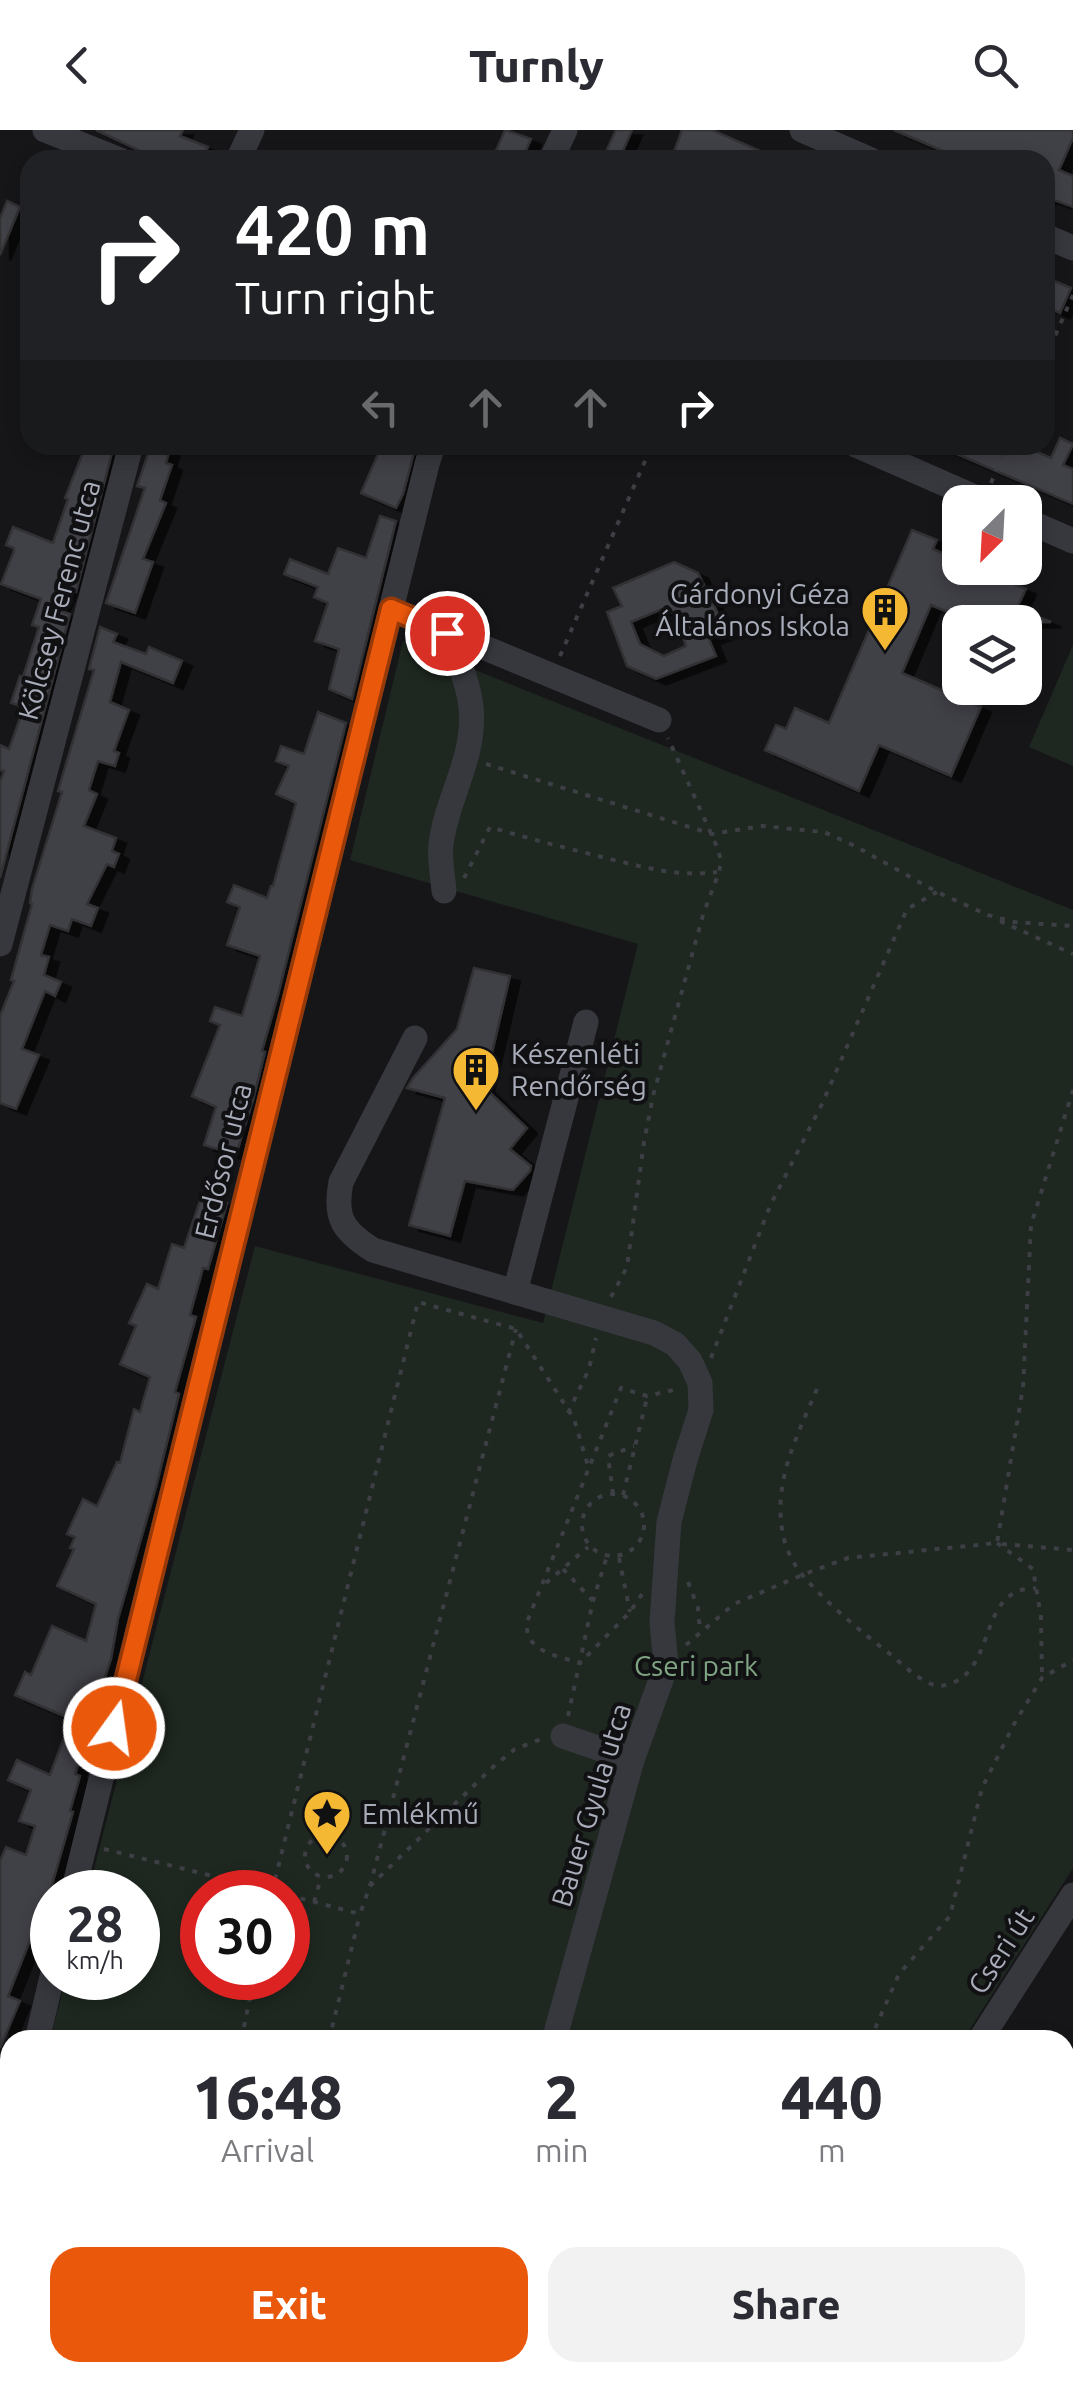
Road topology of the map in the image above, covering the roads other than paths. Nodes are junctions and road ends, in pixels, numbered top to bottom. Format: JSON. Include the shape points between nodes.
{"nodes":[{"id":1,"x":45,"y":130,"type":"edge"},
{"id":2,"x":802,"y":130,"type":"edge"},
{"id":3,"x":849,"y":140,"type":"edge"},
{"id":4,"x":95,"y":150,"type":"edge"},
{"id":5,"x":128,"y":455,"type":"edge"},
{"id":6,"x":430,"y":455,"type":"edge"},
{"id":7,"x":879,"y":455,"type":"edge"},
{"id":8,"x":947,"y":485,"type":"edge"},
{"id":9,"x":1042,"y":527,"type":"edge"},
{"id":10,"x":1073,"y":541,"type":"edge"},
{"id":11,"x":391,"y":609,"type":"junction"},
{"id":12,"x":447,"y":633,"type":"junction"},
{"id":13,"x":660,"y":720,"type":"road end"},
{"id":14,"x":444,"y":891,"type":"road end"},
{"id":15,"x":0,"y":944,"type":"edge"},
{"id":16,"x":586,"y":1022,"type":"dead end"},
{"id":17,"x":415,"y":1038,"type":"dead end"},
{"id":18,"x":515,"y":1292,"type":"junction"},
{"id":19,"x":563,"y":1736,"type":"road end"},
{"id":20,"x":632,"y":1760,"type":"junction"},
{"id":21,"x":78,"y":1870,"type":"edge"},
{"id":22,"x":1073,"y":1895,"type":"edge"},
{"id":23,"x":47,"y":2000,"type":"edge"},
{"id":24,"x":39,"y":2030,"type":"edge"},
{"id":25,"x":557,"y":2030,"type":"edge"},
{"id":26,"x":986,"y":2030,"type":"edge"}],
"edges":[{"from":1,"to":4,"type":"street"},
{"from":2,"to":3,"type":"street"},
{"from":5,"to":15,"type":"street","name":"Kölcsey Ferenc utca"},
{"from":6,"to":11,"type":"street","name":"Erdősor utca"},
{"from":7,"to":8,"type":"street"},
{"from":9,"to":10,"type":"street"},
{"from":11,"to":12,"type":"street"},
{"from":11,"to":21,"type":"street","name":"Erdősor utca"},
{"from":12,"to":13,"type":"street"},
{"from":12,"to":14,"type":"street","via":[[471,709],[468,758],[440,846]]},
{"from":16,"to":18,"type":"street"},
{"from":17,"to":18,"type":"street","via":[[341,1182],[341,1221],[373,1250]]},
{"from":18,"to":20,"type":"street","name":"Bauer Gyula utca","via":[[654,1332],[675,1344],[700,1384],[702,1410],[669,1522],[666,1666]]},
{"from":19,"to":20,"type":"street"},
{"from":20,"to":25,"type":"street","name":"Bauer Gyula utca"},
{"from":22,"to":26,"type":"street","name":"Cseri út"},
{"from":23,"to":24,"type":"street"}]}
